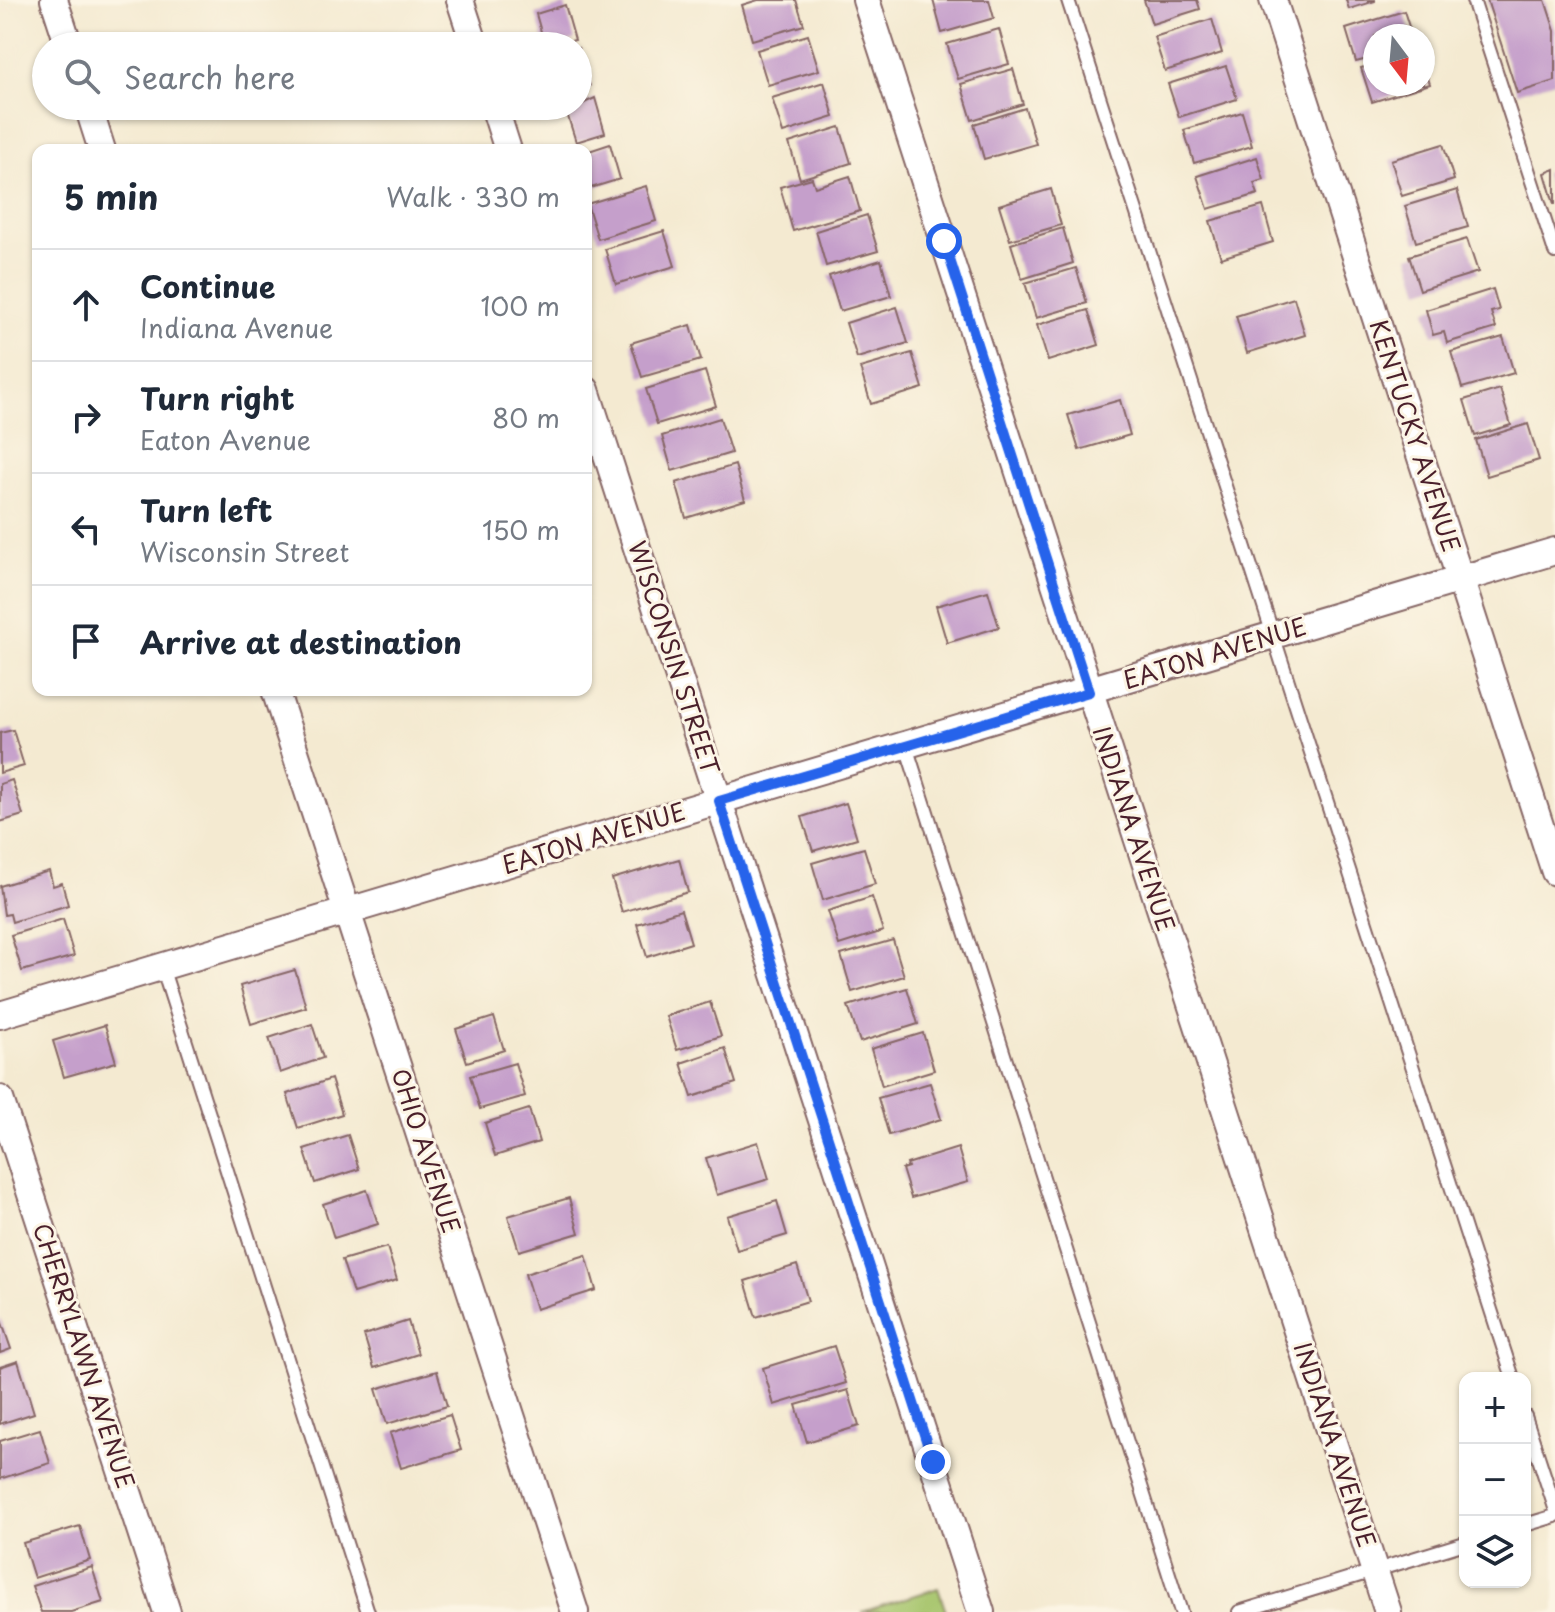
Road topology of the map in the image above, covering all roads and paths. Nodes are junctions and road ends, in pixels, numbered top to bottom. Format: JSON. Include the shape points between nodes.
{"nodes":[{"id":1,"x":54,"y":0,"type":"edge"},
{"id":2,"x":460,"y":0,"type":"edge"},
{"id":3,"x":866,"y":0,"type":"edge"},
{"id":4,"x":1068,"y":0,"type":"edge"},
{"id":5,"x":1273,"y":0,"type":"edge"},
{"id":6,"x":1473,"y":0,"type":"edge"},
{"id":7,"x":64,"y":32,"type":"edge"},
{"id":8,"x":470,"y":32,"type":"edge"},
{"id":9,"x":92,"y":120,"type":"edge"},
{"id":10,"x":498,"y":120,"type":"edge"},
{"id":11,"x":100,"y":144,"type":"edge"},
{"id":12,"x":506,"y":144,"type":"edge"},
{"id":13,"x":1555,"y":252,"type":"edge"},
{"id":14,"x":592,"y":409,"type":"edge"},
{"id":15,"x":1555,"y":551,"type":"edge"},
{"id":16,"x":1460,"y":580,"type":"junction"},
{"id":17,"x":1272,"y":636,"type":"junction"},
{"id":18,"x":1089,"y":692,"type":"junction"},
{"id":19,"x":277,"y":696,"type":"edge"},
{"id":20,"x":906,"y":746,"type":"junction"},
{"id":21,"x":719,"y":801,"type":"junction"},
{"id":22,"x":1555,"y":872,"type":"edge"},
{"id":23,"x":347,"y":913,"type":"junction"},
{"id":24,"x":162,"y":967,"type":"junction"},
{"id":25,"x":0,"y":1015,"type":"edge"},
{"id":26,"x":0,"y":1099,"type":"edge"},
{"id":27,"x":1511,"y":1372,"type":"edge"},
{"id":28,"x":1531,"y":1434,"type":"edge"},
{"id":29,"x":1555,"y":1508,"type":"edge"},
{"id":30,"x":1555,"y":1516,"type":"edge"},
{"id":31,"x":1531,"y":1523,"type":"edge"},
{"id":32,"x":1459,"y":1545,"type":"edge"},
{"id":33,"x":1374,"y":1571,"type":"junction"},
{"id":34,"x":167,"y":1612,"type":"edge"},
{"id":35,"x":368,"y":1612,"type":"edge"},
{"id":36,"x":575,"y":1612,"type":"edge"},
{"id":37,"x":981,"y":1612,"type":"edge"},
{"id":38,"x":1181,"y":1612,"type":"edge"},
{"id":39,"x":1239,"y":1612,"type":"edge"},
{"id":40,"x":1388,"y":1612,"type":"edge"}],
"edges":[{"from":1,"to":7,"type":"street"},
{"from":2,"to":8,"type":"street"},
{"from":3,"to":18,"type":"street","name":"INDIANA AVENUE"},
{"from":4,"to":17,"type":"lane"},
{"from":5,"to":16,"type":"street","name":"KENTUCKY AVENUE"},
{"from":6,"to":13,"type":"lane"},
{"from":9,"to":11,"type":"street"},
{"from":10,"to":12,"type":"street"},
{"from":14,"to":21,"type":"street","name":"WISCONSIN STREET"},
{"from":15,"to":16,"type":"street","name":"EATON AVENUE"},
{"from":16,"to":17,"type":"street","name":"EATON AVENUE"},
{"from":16,"to":22,"type":"street","name":"KENTUCKY AVENUE"},
{"from":17,"to":18,"type":"street","name":"EATON AVENUE"},
{"from":17,"to":27,"type":"lane"},
{"from":18,"to":20,"type":"street","name":"EATON AVENUE"},
{"from":18,"to":33,"type":"street","name":"INDIANA AVENUE"},
{"from":19,"to":23,"type":"street","name":"OHIO AVENUE"},
{"from":20,"to":21,"type":"street","name":"EATON AVENUE"},
{"from":20,"to":38,"type":"lane"},
{"from":21,"to":23,"type":"street","name":"EATON AVENUE"},
{"from":21,"to":37,"type":"street","name":"WISCONSIN STREET"},
{"from":23,"to":24,"type":"street","name":"EATON AVENUE"},
{"from":23,"to":36,"type":"street","name":"OHIO AVENUE"},
{"from":24,"to":25,"type":"street","name":"EATON AVENUE"},
{"from":24,"to":35,"type":"lane"},
{"from":26,"to":34,"type":"street","name":"CHERRYLAWN AVENUE"},
{"from":28,"to":29,"type":"lane"},
{"from":30,"to":31,"type":"lane"},
{"from":32,"to":33,"type":"lane"},
{"from":33,"to":39,"type":"lane"},
{"from":33,"to":40,"type":"street","name":"INDIANA AVENUE"}]}
